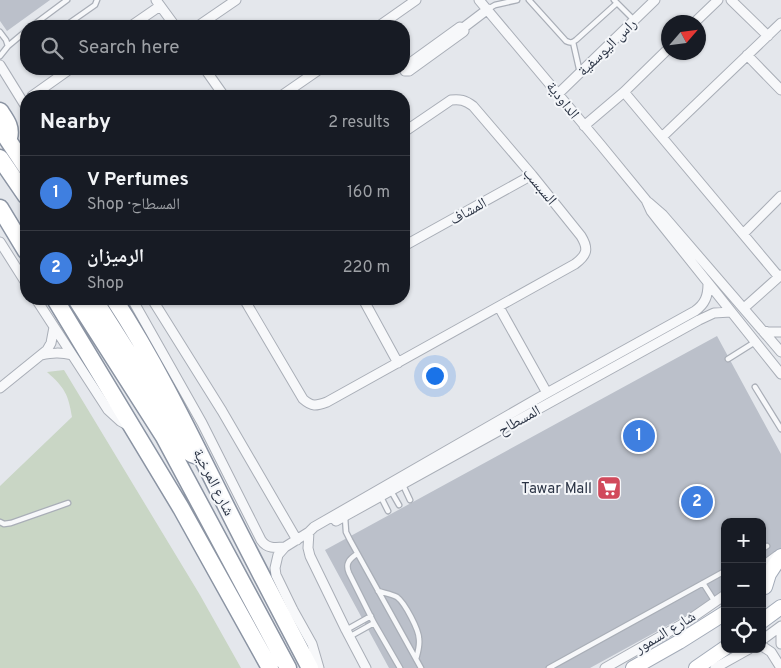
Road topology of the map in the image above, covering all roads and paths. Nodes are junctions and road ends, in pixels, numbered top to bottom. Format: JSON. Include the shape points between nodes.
{"nodes":[{"id":1,"x":67,"y":0,"type":"edge"},
{"id":2,"x":97,"y":0,"type":"edge"},
{"id":3,"x":236,"y":0,"type":"edge"},
{"id":4,"x":416,"y":0,"type":"edge"},
{"id":5,"x":480,"y":0,"type":"edge"},
{"id":6,"x":517,"y":0,"type":"edge"},
{"id":7,"x":529,"y":0,"type":"edge"},
{"id":8,"x":655,"y":0,"type":"edge"},
{"id":9,"x":718,"y":0,"type":"edge"},
{"id":10,"x":731,"y":0,"type":"edge"},
{"id":11,"x":615,"y":1,"type":"edge"},
{"id":12,"x":158,"y":3,"type":"edge"},
{"id":13,"x":488,"y":9,"type":"junction"},
{"id":14,"x":702,"y":15,"type":"edge"},
{"id":15,"x":42,"y":20,"type":"edge"},
{"id":16,"x":74,"y":20,"type":"edge"},
{"id":17,"x":138,"y":20,"type":"edge"},
{"id":18,"x":170,"y":20,"type":"edge"},
{"id":19,"x":207,"y":20,"type":"edge"},
{"id":20,"x":388,"y":20,"type":"edge"},
{"id":21,"x":635,"y":21,"type":"junction"},
{"id":22,"x":781,"y":23,"type":"edge"},
{"id":23,"x":0,"y":32,"type":"edge"},
{"id":24,"x":20,"y":35,"type":"edge"},
{"id":25,"x":768,"y":36,"type":"junction"},
{"id":26,"x":573,"y":42,"type":"junction"},
{"id":27,"x":8,"y":46,"type":"junction"},
{"id":28,"x":436,"y":48,"type":"dead end"},
{"id":29,"x":747,"y":55,"type":"junction"},
{"id":30,"x":0,"y":56,"type":"edge"},
{"id":31,"x":661,"y":56,"type":"edge"},
{"id":32,"x":0,"y":65,"type":"edge"},
{"id":33,"x":580,"y":72,"type":"junction"},
{"id":34,"x":0,"y":75,"type":"edge"},
{"id":35,"x":62,"y":75,"type":"edge"},
{"id":36,"x":209,"y":75,"type":"edge"},
{"id":37,"x":311,"y":75,"type":"edge"},
{"id":38,"x":14,"y":89,"type":"junction"},
{"id":39,"x":40,"y":90,"type":"edge"},
{"id":40,"x":220,"y":90,"type":"edge"},
{"id":41,"x":290,"y":90,"type":"edge"},
{"id":42,"x":781,"y":90,"type":"edge"},
{"id":43,"x":624,"y":92,"type":"junction"},
{"id":44,"x":558,"y":94,"type":"junction"},
{"id":45,"x":20,"y":97,"type":"edge"},
{"id":46,"x":0,"y":110,"type":"edge"},
{"id":47,"x":584,"y":126,"type":"junction"},
{"id":48,"x":410,"y":128,"type":"edge"},
{"id":49,"x":4,"y":134,"type":"edge"},
{"id":50,"x":662,"y":137,"type":"junction"},
{"id":51,"x":0,"y":158,"type":"edge"},
{"id":52,"x":20,"y":158,"type":"edge"},
{"id":53,"x":532,"y":175,"type":"junction"},
{"id":54,"x":20,"y":187,"type":"edge"},
{"id":55,"x":781,"y":196,"type":"edge"},
{"id":56,"x":646,"y":200,"type":"junction"},
{"id":57,"x":0,"y":207,"type":"edge"},
{"id":58,"x":20,"y":224,"type":"edge"},
{"id":59,"x":743,"y":234,"type":"junction"},
{"id":60,"x":20,"y":241,"type":"edge"},
{"id":61,"x":0,"y":242,"type":"edge"},
{"id":62,"x":410,"y":243,"type":"edge"},
{"id":63,"x":20,"y":274,"type":"edge"},
{"id":64,"x":780,"y":276,"type":"edge"},
{"id":65,"x":708,"y":284,"type":"junction"},
{"id":66,"x":734,"y":297,"type":"junction"},
{"id":67,"x":720,"y":299,"type":"junction"},
{"id":68,"x":40,"y":305,"type":"edge"},
{"id":69,"x":59,"y":305,"type":"edge"},
{"id":70,"x":80,"y":305,"type":"edge"},
{"id":71,"x":98,"y":305,"type":"edge"},
{"id":72,"x":118,"y":305,"type":"edge"},
{"id":73,"x":135,"y":305,"type":"edge"},
{"id":74,"x":156,"y":305,"type":"edge"},
{"id":75,"x":248,"y":305,"type":"edge"},
{"id":76,"x":366,"y":305,"type":"edge"},
{"id":77,"x":499,"y":307,"type":"junction"},
{"id":78,"x":700,"y":308,"type":"junction"},
{"id":79,"x":744,"y":308,"type":"junction"},
{"id":80,"x":731,"y":312,"type":"junction"},
{"id":81,"x":54,"y":327,"type":"junction"},
{"id":82,"x":761,"y":329,"type":"junction"},
{"id":83,"x":781,"y":332,"type":"edge"},
{"id":84,"x":755,"y":342,"type":"junction"},
{"id":85,"x":781,"y":352,"type":"edge"},
{"id":86,"x":41,"y":355,"type":"junction"},
{"id":87,"x":72,"y":355,"type":"junction"},
{"id":88,"x":728,"y":359,"type":"dead end"},
{"id":89,"x":398,"y":363,"type":"junction"},
{"id":90,"x":781,"y":374,"type":"edge"},
{"id":91,"x":755,"y":387,"type":"dead end"},
{"id":92,"x":0,"y":388,"type":"edge"},
{"id":93,"x":547,"y":393,"type":"junction"},
{"id":94,"x":135,"y":429,"type":"junction"},
{"id":95,"x":781,"y":429,"type":"edge"},
{"id":96,"x":201,"y":456,"type":"junction"},
{"id":97,"x":403,"y":485,"type":"junction"},
{"id":98,"x":392,"y":491,"type":"junction"},
{"id":99,"x":381,"y":497,"type":"junction"},
{"id":100,"x":410,"y":500,"type":"dead end"},
{"id":101,"x":68,"y":503,"type":"dead end"},
{"id":102,"x":399,"y":505,"type":"dead end"},
{"id":103,"x":388,"y":511,"type":"dead end"},
{"id":104,"x":344,"y":514,"type":"junction"},
{"id":105,"x":0,"y":522,"type":"edge"},
{"id":106,"x":309,"y":532,"type":"junction"},
{"id":107,"x":297,"y":540,"type":"junction"},
{"id":108,"x":285,"y":547,"type":"junction"},
{"id":109,"x":357,"y":554,"type":"junction"},
{"id":110,"x":781,"y":555,"type":"edge"},
{"id":111,"x":766,"y":564,"type":"edge"},
{"id":112,"x":721,"y":573,"type":"edge"},
{"id":113,"x":781,"y":575,"type":"edge"},
{"id":114,"x":766,"y":582,"type":"edge"},
{"id":115,"x":703,"y":583,"type":"junction"},
{"id":116,"x":766,"y":586,"type":"edge"},
{"id":117,"x":378,"y":591,"type":"junction"},
{"id":118,"x":721,"y":598,"type":"edge"},
{"id":119,"x":715,"y":602,"type":"junction"},
{"id":120,"x":781,"y":607,"type":"edge"},
{"id":121,"x":371,"y":616,"type":"junction"},
{"id":122,"x":721,"y":616,"type":"edge"},
{"id":123,"x":766,"y":618,"type":"edge"},
{"id":124,"x":374,"y":623,"type":"junction"},
{"id":125,"x":781,"y":626,"type":"edge"},
{"id":126,"x":348,"y":633,"type":"junction"},
{"id":127,"x":781,"y":634,"type":"edge"},
{"id":128,"x":766,"y":637,"type":"edge"},
{"id":129,"x":781,"y":644,"type":"edge"},
{"id":130,"x":766,"y":648,"type":"edge"},
{"id":131,"x":721,"y":651,"type":"edge"},
{"id":132,"x":742,"y":653,"type":"edge"},
{"id":133,"x":416,"y":659,"type":"junction"},
{"id":134,"x":270,"y":668,"type":"edge"},
{"id":135,"x":288,"y":668,"type":"edge"},
{"id":136,"x":310,"y":668,"type":"edge"},
{"id":137,"x":319,"y":668,"type":"edge"},
{"id":138,"x":366,"y":668,"type":"edge"},
{"id":139,"x":400,"y":668,"type":"edge"},
{"id":140,"x":421,"y":668,"type":"edge"},
{"id":141,"x":549,"y":668,"type":"edge"},
{"id":142,"x":605,"y":668,"type":"edge"},
{"id":143,"x":633,"y":668,"type":"edge"},
{"id":144,"x":696,"y":668,"type":"edge"},
{"id":145,"x":715,"y":668,"type":"edge"},
{"id":146,"x":781,"y":668,"type":"edge"}],
"edges":[{"from":1,"to":15,"type":"lane"},
{"from":2,"to":16,"type":"lane","via":[[95,5]]},
{"from":3,"to":19,"type":"street"},
{"from":4,"to":20,"type":"street"},
{"from":5,"to":13,"type":"street","name":"الداودية"},
{"from":6,"to":13,"type":"lane"},
{"from":7,"to":26,"type":"lane","via":[[566,41]]},
{"from":8,"to":21,"type":"street","name":"راس اليوسفية"},
{"from":9,"to":14,"type":"street"},
{"from":10,"to":25,"type":"street"},
{"from":11,"to":21,"type":"lane"},
{"from":11,"to":26,"type":"lane"},
{"from":12,"to":17,"type":"street"},
{"from":12,"to":18,"type":"street"},
{"from":13,"to":28,"type":"street"},
{"from":13,"to":44,"type":"street","name":"الداودية"},
{"from":21,"to":33,"type":"street","name":"راس اليوسفية"},
{"from":22,"to":25,"type":"street"},
{"from":23,"to":27,"type":"lane"},
{"from":24,"to":27,"type":"lane"},
{"from":25,"to":29,"type":"street"},
{"from":26,"to":33,"type":"lane"},
{"from":27,"to":30,"type":"lane"},
{"from":29,"to":42,"type":"street"},
{"from":29,"to":50,"type":"street"},
{"from":31,"to":43,"type":"street"},
{"from":32,"to":38,"type":"street"},
{"from":33,"to":44,"type":"street","name":"راس اليوسفية"},
{"from":34,"to":38,"type":"street"},
{"from":35,"to":39,"type":"street"},
{"from":36,"to":40,"type":"street"},
{"from":37,"to":41,"type":"street"},
{"from":38,"to":45,"type":"street"},
{"from":43,"to":47,"type":"street"},
{"from":43,"to":50,"type":"street"},
{"from":44,"to":47,"type":"street","name":"الداودية"},
{"from":46,"to":49,"type":"highway","via":[[10,126],[10,133]]},
{"from":47,"to":56,"type":"street","name":"الداودية"},
{"from":48,"to":53,"type":"street","name":"السبسب","via":[[451,100],[466,101]]},
{"from":49,"to":52,"type":"highway"},
{"from":50,"to":59,"type":"street"},
{"from":51,"to":54,"type":"highway"},
{"from":53,"to":62,"type":"street","name":"المشاف"},
{"from":53,"to":77,"type":"street","name":"السبسب","via":[[581,236],[585,254],[575,264]]},
{"from":55,"to":59,"type":"street"},
{"from":56,"to":65,"type":"street","name":"الداودية","via":[[653,214]]},
{"from":56,"to":66,"type":"street","name":"الداودية","via":[[663,215]]},
{"from":57,"to":58,"type":"highway"},
{"from":57,"to":60,"type":"highway"},
{"from":59,"to":64,"type":"street"},
{"from":61,"to":63,"type":"street"},
{"from":64,"to":79,"type":"street"},
{"from":65,"to":67,"type":"street","name":"الداودية"},
{"from":65,"to":78,"type":"street","via":[[705,302]]},
{"from":66,"to":67,"type":"street","name":"المسطاح"},
{"from":66,"to":79,"type":"street","name":"الداودية"},
{"from":67,"to":78,"type":"street","name":"المسطاح"},
{"from":67,"to":80,"type":"street","name":"الداودية"},
{"from":68,"to":81,"type":"street"},
{"from":69,"to":94,"type":"highway"},
{"from":70,"to":135,"type":"highway","via":[[164,437]]},
{"from":71,"to":96,"type":"highway","via":[[184,448],[195,456]]},
{"from":72,"to":96,"type":"highway","name":"شارع المرخية"},
{"from":73,"to":108,"type":"street","via":[[202,424],[264,545]]},
{"from":74,"to":107,"type":"street"},
{"from":75,"to":89,"type":"street","name":"السبسب","via":[[308,404],[327,402]]},
{"from":76,"to":89,"type":"street"},
{"from":77,"to":89,"type":"street","name":"السبسب"},
{"from":77,"to":93,"type":"street"},
{"from":78,"to":93,"type":"street","name":"المسطاح"},
{"from":79,"to":82,"type":"street","name":"الداودية"},
{"from":80,"to":84,"type":"street","name":"الداودية"},
{"from":80,"to":97,"type":"street","name":"المسطاح","via":[[714,313],[699,320]]},
{"from":81,"to":86,"type":"street","via":[[51,343]]},
{"from":81,"to":87,"type":"street"},
{"from":82,"to":83,"type":"street"},
{"from":82,"to":85,"type":"street","name":"الداودية"},
{"from":84,"to":88,"type":"lane"},
{"from":84,"to":90,"type":"street","name":"الداودية"},
{"from":86,"to":87,"type":"street","via":[[55,352]]},
{"from":86,"to":92,"type":"street"},
{"from":87,"to":94,"type":"street","via":[[108,410]]},
{"from":91,"to":95,"type":"lane"},
{"from":93,"to":104,"type":"street","name":"المسطاح"},
{"from":94,"to":134,"type":"highway"},
{"from":96,"to":136,"type":"highway","name":"شارع المرخية"},
{"from":97,"to":98,"type":"street","name":"المسطاح"},
{"from":97,"to":100,"type":"lane"},
{"from":98,"to":99,"type":"street","name":"المسطاح"},
{"from":98,"to":102,"type":"lane"},
{"from":99,"to":103,"type":"lane"},
{"from":99,"to":104,"type":"street","name":"المسطاح"},
{"from":101,"to":105,"type":"lane","via":[[8,524]]},
{"from":104,"to":106,"type":"street","name":"المسطاح"},
{"from":104,"to":109,"type":"lane","via":[[346,532]]},
{"from":106,"to":107,"type":"street","name":"المسطاح"},
{"from":106,"to":126,"type":"street","via":[[310,556]]},
{"from":107,"to":108,"type":"street","name":"المسطاح"},
{"from":108,"to":137,"type":"street","via":[[277,559],[276,575],[312,644]]},
{"from":109,"to":117,"type":"lane"},
{"from":109,"to":121,"type":"lane","via":[[349,560],[347,569]]},
{"from":110,"to":111,"type":"street"},
{"from":110,"to":114,"type":"main road"},
{"from":112,"to":115,"type":"lane"},
{"from":113,"to":116,"type":"main road"},
{"from":115,"to":119,"type":"lane"},
{"from":115,"to":141,"type":"lane"},
{"from":117,"to":133,"type":"lane"},
{"from":117,"to":133,"type":"lane","via":[[399,598],[411,618],[419,640]]},
{"from":118,"to":119,"type":"street","name":"شارع السمور"},
{"from":119,"to":142,"type":"street","name":"شارع السمور"},
{"from":120,"to":123,"type":"main road"},
{"from":121,"to":124,"type":"lane"},
{"from":121,"to":126,"type":"lane"},
{"from":122,"to":143,"type":"main road","name":"شارع السمور"},
{"from":124,"to":126,"type":"lane"},
{"from":124,"to":139,"type":"lane"},
{"from":125,"to":128,"type":"street"},
{"from":126,"to":138,"type":"street"},
{"from":127,"to":129,"type":"street"},
{"from":130,"to":146,"type":"street","via":[[776,657]]},
{"from":131,"to":144,"type":"main road"},
{"from":132,"to":145,"type":"street"},
{"from":133,"to":140,"type":"lane"}]}
